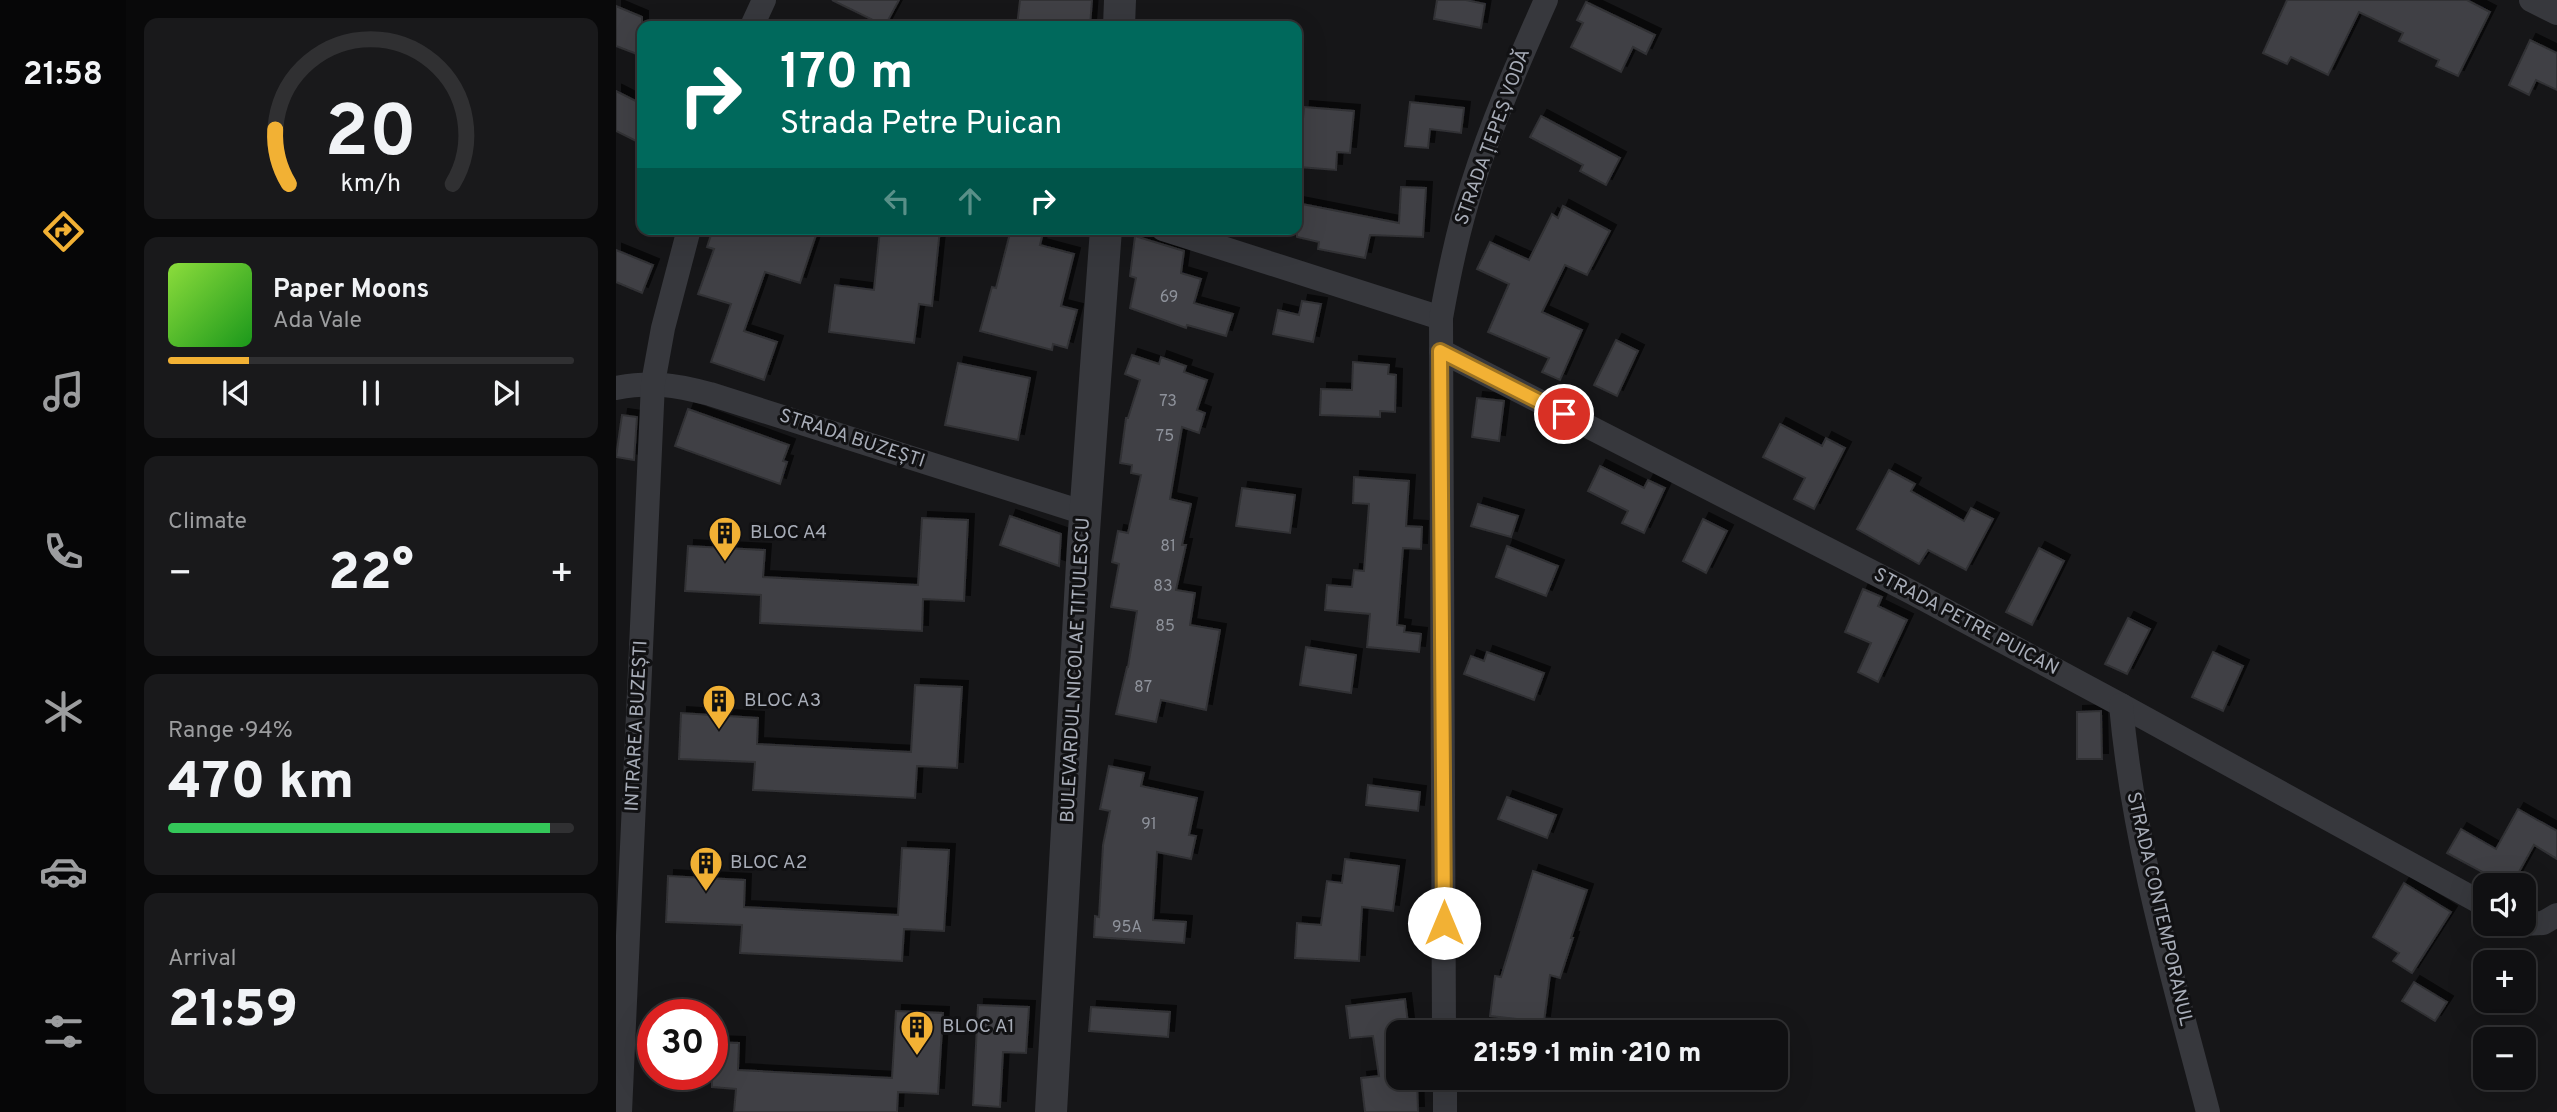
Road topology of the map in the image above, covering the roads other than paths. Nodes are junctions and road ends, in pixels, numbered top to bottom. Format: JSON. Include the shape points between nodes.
{"nodes":[{"id":1,"x":764,"y":0,"type":"edge"},
{"id":2,"x":1120,"y":0,"type":"edge"},
{"id":3,"x":1546,"y":0,"type":"edge"},
{"id":4,"x":2531,"y":0,"type":"edge"},
{"id":5,"x":2557,"y":13,"type":"edge"},
{"id":6,"x":754,"y":21,"type":"edge"},
{"id":7,"x":1119,"y":21,"type":"edge"},
{"id":8,"x":687,"y":235,"type":"edge"},
{"id":9,"x":1106,"y":235,"type":"edge"},
{"id":10,"x":1182,"y":235,"type":"edge"},
{"id":11,"x":1441,"y":318,"type":"junction"},
{"id":12,"x":1440,"y":351,"type":"junction"},
{"id":13,"x":653,"y":383,"type":"junction"},
{"id":14,"x":616,"y":388,"type":"edge"},
{"id":15,"x":1085,"y":513,"type":"junction"},
{"id":16,"x":2121,"y":705,"type":"junction"},
{"id":17,"x":2473,"y":898,"type":"edge"},
{"id":18,"x":2557,"y":915,"type":"edge"},
{"id":19,"x":2536,"y":923,"type":"edge"},
{"id":20,"x":1444,"y":1020,"type":"edge"},
{"id":21,"x":1445,"y":1090,"type":"edge"},
{"id":22,"x":620,"y":1112,"type":"edge"},
{"id":23,"x":1051,"y":1112,"type":"edge"},
{"id":24,"x":1445,"y":1112,"type":"edge"},
{"id":25,"x":2208,"y":1112,"type":"edge"}],
"edges":[{"from":1,"to":6,"type":"street"},
{"from":2,"to":7,"type":"street"},
{"from":3,"to":11,"type":"street","name":"STRADA ȚEPEȘ VODĂ","via":[[1472,185]]},
{"from":4,"to":5,"type":"street"},
{"from":8,"to":13,"type":"street","name":"INTRAREA BUZEȘTI"},
{"from":9,"to":15,"type":"street","name":"BULEVARDUL NICOLAE TITULESCU"},
{"from":10,"to":11,"type":"street"},
{"from":11,"to":12,"type":"street","name":"STRADA ȚEPEȘ VODĂ"},
{"from":12,"to":16,"type":"street","name":"STRADA PETRE PUICAN"},
{"from":12,"to":20,"type":"street","name":"STRADA ȚEPEȘ VODĂ"},
{"from":13,"to":14,"type":"street","name":"STRADA BUZEȘTI"},
{"from":13,"to":15,"type":"street","name":"STRADA BUZEȘTI","via":[[710,394]]},
{"from":13,"to":22,"type":"street","name":"INTRAREA BUZEȘTI"},
{"from":15,"to":23,"type":"street","name":"BULEVARDUL NICOLAE TITULESCU"},
{"from":16,"to":17,"type":"street","name":"STRADA PETRE PUICAN"},
{"from":16,"to":25,"type":"street","name":"STRADA CONTEMPORANUL","via":[[2126,762],[2148,878]]},
{"from":18,"to":19,"type":"street"},
{"from":21,"to":24,"type":"street"}]}
